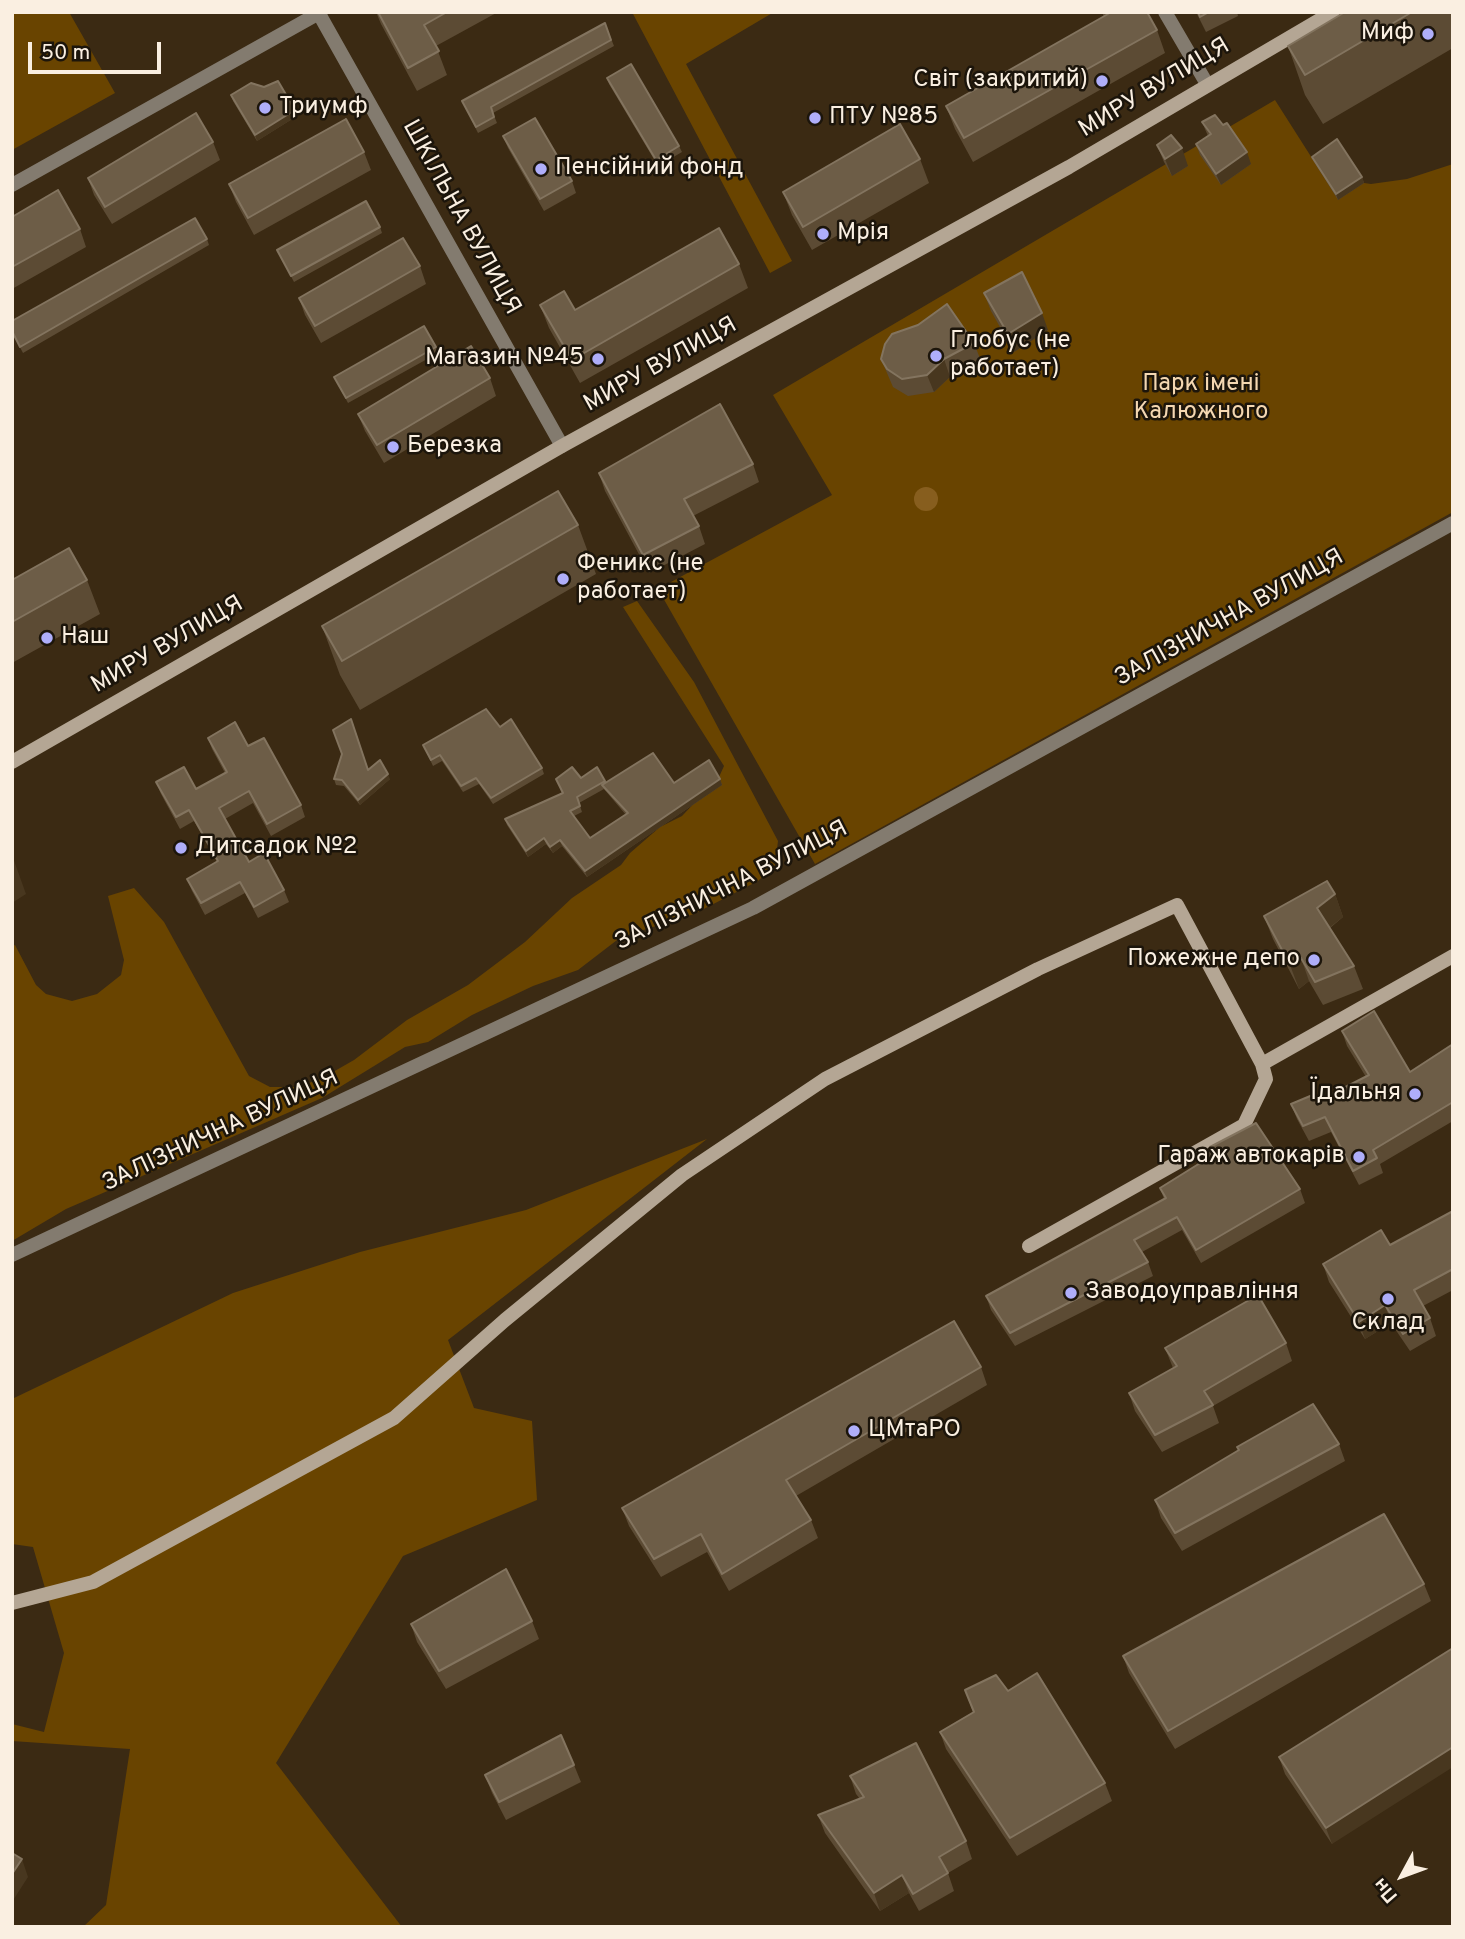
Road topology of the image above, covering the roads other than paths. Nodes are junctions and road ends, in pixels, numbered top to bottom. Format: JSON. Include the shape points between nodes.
{"nodes":[{"id":1,"x":1165,"y":12,"type":"edge"},
{"id":2,"x":1333,"y":12,"type":"edge"},
{"id":3,"x":319,"y":13,"type":"edge"},
{"id":4,"x":1207,"y":84,"type":"junction"},
{"id":5,"x":12,"y":185,"type":"edge"},
{"id":6,"x":562,"y":446,"type":"junction"},
{"id":7,"x":1453,"y":523,"type":"edge"},
{"id":8,"x":12,"y":762,"type":"edge"},
{"id":9,"x":1453,"y":956,"type":"edge"},
{"id":10,"x":1262,"y":1064,"type":"junction"},
{"id":11,"x":1029,"y":1247,"type":"dead end"},
{"id":12,"x":12,"y":1255,"type":"edge"},
{"id":13,"x":12,"y":1603,"type":"edge"}],
"edges":[{"from":1,"to":4,"type":"street"},
{"from":2,"to":4,"type":"street","name":"МИРУ ВУЛИЦЯ"},
{"from":3,"to":5,"type":"street"},
{"from":3,"to":6,"type":"street","name":"ШКІЛЬНА ВУЛИЦЯ"},
{"from":4,"to":6,"type":"street","name":"МИРУ ВУЛИЦЯ","via":[[1069,167]]},
{"from":6,"to":8,"type":"street","name":"МИРУ ВУЛИЦЯ"},
{"from":7,"to":12,"type":"street","name":"ЗАЛІЗНИЧНА ВУЛИЦЯ","via":[[753,908]]},
{"from":9,"to":10,"type":"street"},
{"from":10,"to":11,"type":"street","via":[[1266,1079],[1244,1125]]},
{"from":10,"to":13,"type":"street","via":[[1177,905],[1038,969],[825,1079],[682,1175],[394,1418],[93,1582]]}]}
